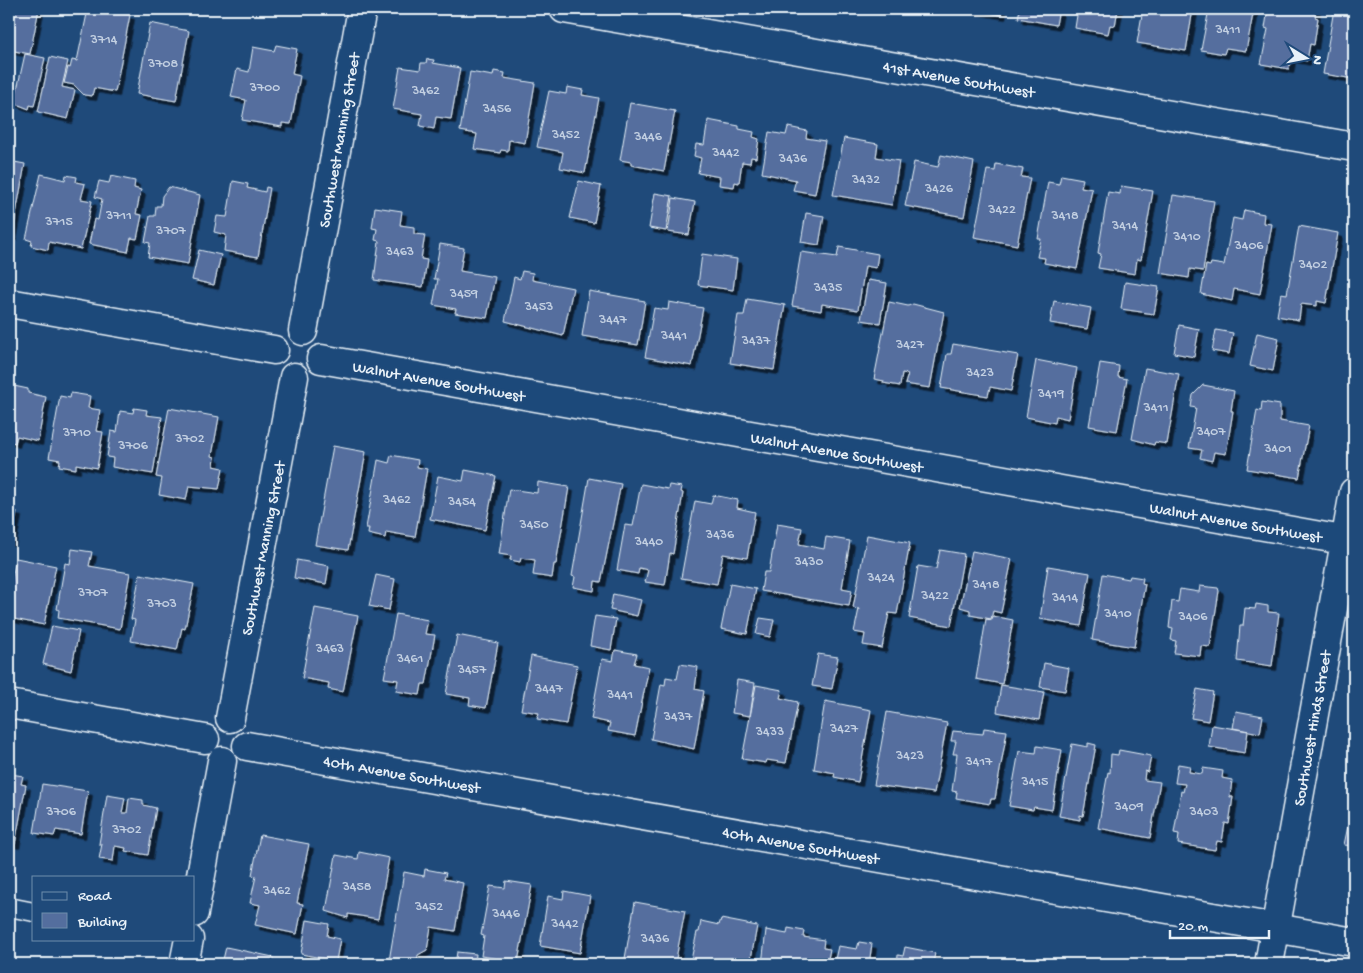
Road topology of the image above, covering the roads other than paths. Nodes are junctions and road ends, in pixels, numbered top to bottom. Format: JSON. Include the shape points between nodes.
{"nodes":[{"id":1,"x":362,"y":9,"type":"edge"},
{"id":2,"x":564,"y":9,"type":"edge"},
{"id":3,"x":1354,"y":147,"type":"edge"},
{"id":4,"x":9,"y":303,"type":"edge"},
{"id":5,"x":303,"y":331,"type":"junction"},
{"id":6,"x":274,"y":350,"type":"junction"},
{"id":7,"x":321,"y":359,"type":"junction"},
{"id":8,"x":294,"y":377,"type":"junction"},
{"id":9,"x":1354,"y":492,"type":"edge"},
{"id":10,"x":1350,"y":541,"type":"edge"},
{"id":11,"x":9,"y":704,"type":"edge"},
{"id":12,"x":230,"y":718,"type":"junction"},
{"id":13,"x":204,"y":739,"type":"junction"},
{"id":14,"x":247,"y":746,"type":"junction"},
{"id":15,"x":222,"y":761,"type":"junction"},
{"id":16,"x":9,"y":907,"type":"edge"},
{"id":17,"x":195,"y":908,"type":"edge"},
{"id":18,"x":32,"y":912,"type":"edge"},
{"id":19,"x":1276,"y":928,"type":"junction"},
{"id":20,"x":1354,"y":942,"type":"edge"},
{"id":21,"x":1269,"y":964,"type":"edge"}],
"edges":[{"from":1,"to":5,"type":"street","name":"Southwest Manning Street"},
{"from":2,"to":3,"type":"street","name":"41st Avenue Southwest"},
{"from":4,"to":6,"type":"street"},
{"from":5,"to":6,"type":"street","via":[[286,333],[275,344]]},
{"from":5,"to":7,"type":"street","via":[[319,344]]},
{"from":6,"to":8,"type":"street","via":[[277,367]]},
{"from":7,"to":8,"type":"street","via":[[313,373]]},
{"from":7,"to":10,"type":"street","name":"Walnut Avenue Southwest"},
{"from":8,"to":12,"type":"street","name":"Southwest Manning Street"},
{"from":9,"to":10,"type":"street","name":"Southwest Hinds Street"},
{"from":10,"to":19,"type":"street","name":"Southwest Hinds Street"},
{"from":11,"to":13,"type":"street"},
{"from":12,"to":13,"type":"street","via":[[218,719],[211,724]]},
{"from":12,"to":14,"type":"street","via":[[244,727]]},
{"from":13,"to":15,"type":"street","via":[[207,751]]},
{"from":14,"to":15,"type":"street","via":[[238,758]]},
{"from":14,"to":19,"type":"street","name":"40th Avenue Southwest"},
{"from":15,"to":17,"type":"street"},
{"from":16,"to":18,"type":"lane"},
{"from":19,"to":20,"type":"street","name":"40th Avenue Southwest"},
{"from":19,"to":21,"type":"street","name":"Southwest Hinds Street"}]}
